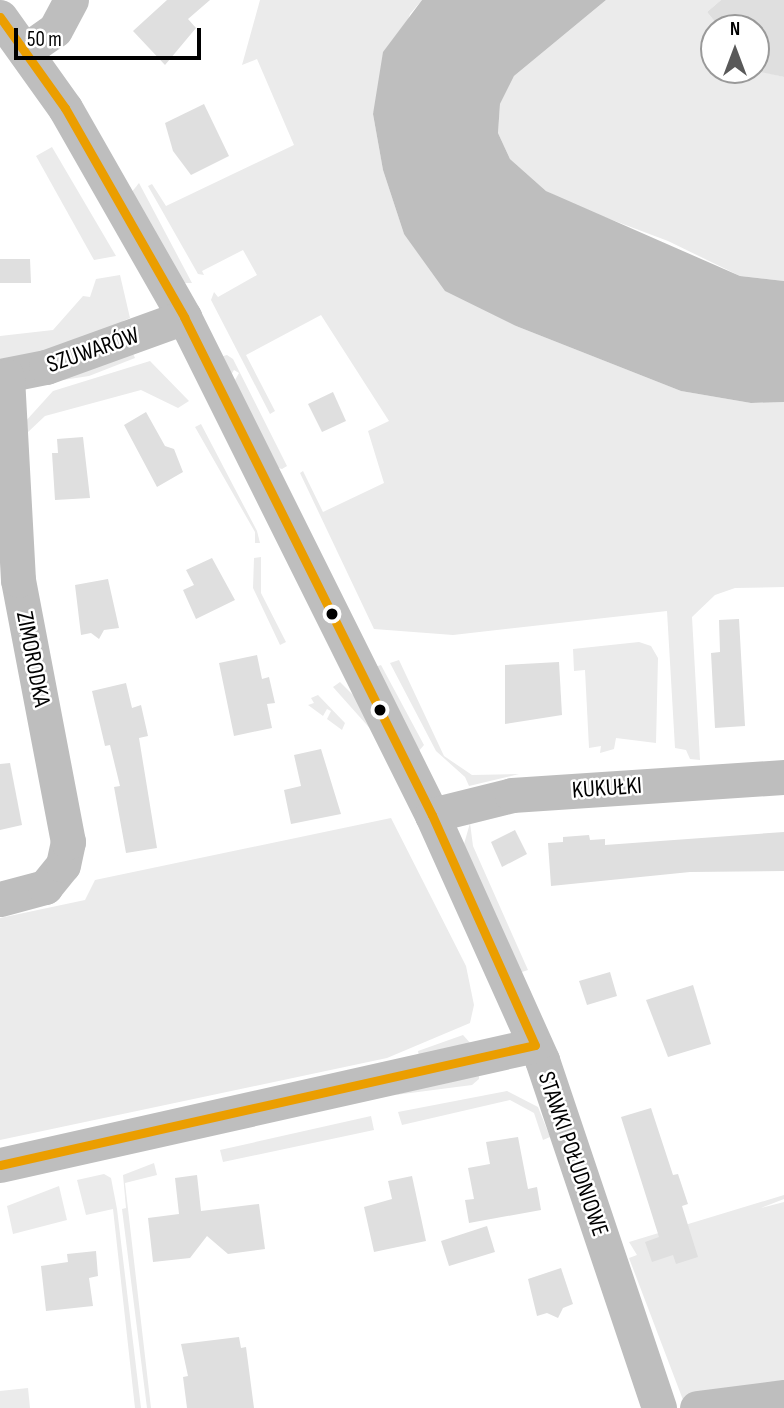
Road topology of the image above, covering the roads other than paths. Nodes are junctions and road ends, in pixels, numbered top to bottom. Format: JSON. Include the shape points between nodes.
{"nodes":[{"id":1,"x":71,"y":0,"type":"edge"},
{"id":2,"x":0,"y":17,"type":"edge"},
{"id":3,"x":26,"y":50,"type":"junction"},
{"id":4,"x":184,"y":317,"type":"junction"},
{"id":5,"x":3,"y":376,"type":"edge"},
{"id":6,"x":11,"y":600,"type":"edge"},
{"id":7,"x":784,"y":777,"type":"edge"},
{"id":8,"x":432,"y":815,"type":"junction"},
{"id":9,"x":0,"y":899,"type":"edge"},
{"id":10,"x":535,"y":1045,"type":"junction"},
{"id":11,"x":0,"y":1165,"type":"edge"},
{"id":12,"x":784,"y":1397,"type":"edge"},
{"id":13,"x":660,"y":1408,"type":"edge"},
{"id":14,"x":697,"y":1408,"type":"edge"}],
"edges":[{"from":1,"to":3,"type":"street","via":[[55,30]]},
{"from":2,"to":3,"type":"street","name":"STAWKI POŁUDNIOWE"},
{"from":3,"to":4,"type":"street","name":"STAWKI POŁUDNIOWE","via":[[65,108]]},
{"from":4,"to":5,"type":"street","name":"SZUWARÓW","via":[[46,367]]},
{"from":4,"to":8,"type":"street","name":"STAWKI POŁUDNIOWE"},
{"from":5,"to":6,"type":"street","name":"ZIMORODKA"},
{"from":6,"to":9,"type":"street","name":"ZIMORODKA","via":[[68,850],[60,871],[45,887]]},
{"from":7,"to":8,"type":"street","name":"KUKUŁKI","via":[[512,795]]},
{"from":8,"to":10,"type":"street","name":"STAWKI POŁUDNIOWE"},
{"from":10,"to":11,"type":"street"},
{"from":10,"to":13,"type":"street","name":"STAWKI POŁUDNIOWE"},
{"from":12,"to":14,"type":"street"}]}
